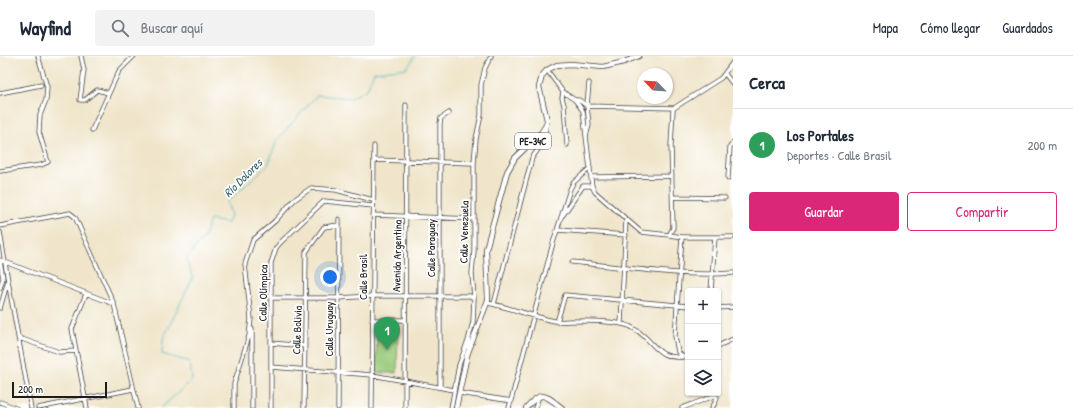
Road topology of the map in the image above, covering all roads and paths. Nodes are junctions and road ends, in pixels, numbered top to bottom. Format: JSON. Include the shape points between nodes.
{"nodes":[{"id":1,"x":38,"y":56,"type":"edge"},
{"id":2,"x":81,"y":56,"type":"edge"},
{"id":3,"x":134,"y":56,"type":"edge"},
{"id":4,"x":491,"y":56,"type":"edge"},
{"id":5,"x":639,"y":56,"type":"edge"},
{"id":6,"x":733,"y":62,"type":"edge"},
{"id":7,"x":547,"y":70,"type":"junction"},
{"id":8,"x":725,"y":74,"type":"junction"},
{"id":9,"x":589,"y":83,"type":"dead end"},
{"id":10,"x":733,"y":84,"type":"edge"},
{"id":11,"x":41,"y":85,"type":"dead end"},
{"id":12,"x":563,"y":92,"type":"junction"},
{"id":13,"x":0,"y":93,"type":"edge"},
{"id":14,"x":109,"y":93,"type":"junction"},
{"id":15,"x":575,"y":100,"type":"junction"},
{"id":16,"x":406,"y":105,"type":"dead end"},
{"id":17,"x":587,"y":106,"type":"junction"},
{"id":18,"x":674,"y":108,"type":"junction"},
{"id":19,"x":449,"y":113,"type":"dead end"},
{"id":20,"x":546,"y":128,"type":"junction"},
{"id":21,"x":92,"y":130,"type":"dead end"},
{"id":22,"x":586,"y":137,"type":"junction"},
{"id":23,"x":733,"y":143,"type":"edge"},
{"id":24,"x":567,"y":145,"type":"dead end"},
{"id":25,"x":374,"y":146,"type":"dead end"},
{"id":26,"x":374,"y":160,"type":"junction"},
{"id":27,"x":441,"y":161,"type":"junction"},
{"id":28,"x":407,"y":162,"type":"junction"},
{"id":29,"x":474,"y":163,"type":"junction"},
{"id":30,"x":590,"y":168,"type":"junction"},
{"id":31,"x":0,"y":172,"type":"edge"},
{"id":32,"x":672,"y":176,"type":"junction"},
{"id":33,"x":591,"y":177,"type":"junction"},
{"id":34,"x":728,"y":178,"type":"dead end"},
{"id":35,"x":592,"y":186,"type":"junction"},
{"id":36,"x":673,"y":198,"type":"junction"},
{"id":37,"x":725,"y":198,"type":"dead end"},
{"id":38,"x":374,"y":200,"type":"junction"},
{"id":39,"x":373,"y":206,"type":"junction"},
{"id":40,"x":373,"y":215,"type":"junction"},
{"id":41,"x":407,"y":217,"type":"junction"},
{"id":42,"x":440,"y":218,"type":"junction"},
{"id":43,"x":339,"y":219,"type":"dead end"},
{"id":44,"x":474,"y":219,"type":"junction"},
{"id":45,"x":560,"y":219,"type":"junction"},
{"id":46,"x":626,"y":220,"type":"junction"},
{"id":47,"x":339,"y":225,"type":"junction"},
{"id":48,"x":0,"y":226,"type":"edge"},
{"id":49,"x":558,"y":230,"type":"junction"},
{"id":50,"x":0,"y":232,"type":"edge"},
{"id":51,"x":626,"y":235,"type":"junction"},
{"id":52,"x":668,"y":235,"type":"junction"},
{"id":53,"x":715,"y":236,"type":"junction"},
{"id":54,"x":733,"y":236,"type":"edge"},
{"id":55,"x":682,"y":237,"type":"junction"},
{"id":56,"x":0,"y":261,"type":"edge"},
{"id":57,"x":572,"y":262,"type":"dead end"},
{"id":58,"x":5,"y":264,"type":"junction"},
{"id":59,"x":625,"y":266,"type":"junction"},
{"id":60,"x":679,"y":272,"type":"junction"},
{"id":61,"x":733,"y":273,"type":"edge"},
{"id":62,"x":712,"y":274,"type":"junction"},
{"id":63,"x":8,"y":282,"type":"junction"},
{"id":64,"x":0,"y":288,"type":"edge"},
{"id":65,"x":710,"y":288,"type":"edge"},
{"id":66,"x":86,"y":294,"type":"junction"},
{"id":67,"x":441,"y":295,"type":"junction"},
{"id":68,"x":372,"y":296,"type":"junction"},
{"id":69,"x":405,"y":296,"type":"junction"},
{"id":70,"x":272,"y":298,"type":"junction"},
{"id":71,"x":338,"y":298,"type":"junction"},
{"id":72,"x":474,"y":298,"type":"junction"},
{"id":73,"x":307,"y":299,"type":"junction"},
{"id":74,"x":623,"y":300,"type":"junction"},
{"id":75,"x":487,"y":303,"type":"junction"},
{"id":76,"x":114,"y":304,"type":"junction"},
{"id":77,"x":494,"y":304,"type":"junction"},
{"id":78,"x":677,"y":304,"type":"junction"},
{"id":79,"x":685,"y":305,"type":"edge"},
{"id":80,"x":733,"y":307,"type":"edge"},
{"id":81,"x":0,"y":308,"type":"edge"},
{"id":82,"x":721,"y":308,"type":"edge"},
{"id":83,"x":535,"y":316,"type":"junction"},
{"id":84,"x":251,"y":319,"type":"junction"},
{"id":85,"x":372,"y":320,"type":"junction"},
{"id":86,"x":405,"y":320,"type":"junction"},
{"id":87,"x":557,"y":322,"type":"junction"},
{"id":88,"x":621,"y":324,"type":"junction"},
{"id":89,"x":19,"y":338,"type":"junction"},
{"id":90,"x":733,"y":340,"type":"edge"},
{"id":91,"x":468,"y":341,"type":"junction"},
{"id":92,"x":271,"y":343,"type":"junction"},
{"id":93,"x":721,"y":345,"type":"edge"},
{"id":94,"x":305,"y":346,"type":"junction"},
{"id":95,"x":469,"y":348,"type":"junction"},
{"id":96,"x":76,"y":351,"type":"junction"},
{"id":97,"x":683,"y":357,"type":"joint"},
{"id":98,"x":271,"y":367,"type":"junction"},
{"id":99,"x":305,"y":370,"type":"junction"},
{"id":100,"x":338,"y":372,"type":"junction"},
{"id":101,"x":372,"y":375,"type":"junction"},
{"id":102,"x":405,"y":381,"type":"junction"},
{"id":103,"x":440,"y":387,"type":"junction"},
{"id":104,"x":133,"y":389,"type":"junction"},
{"id":105,"x":454,"y":390,"type":"junction"},
{"id":106,"x":459,"y":393,"type":"junction"},
{"id":107,"x":540,"y":395,"type":"junction"},
{"id":108,"x":85,"y":399,"type":"junction"},
{"id":109,"x":512,"y":401,"type":"junction"},
{"id":110,"x":0,"y":402,"type":"edge"},
{"id":111,"x":16,"y":408,"type":"edge"},
{"id":112,"x":32,"y":408,"type":"edge"},
{"id":113,"x":38,"y":408,"type":"edge"},
{"id":114,"x":87,"y":408,"type":"edge"},
{"id":115,"x":138,"y":408,"type":"edge"},
{"id":116,"x":234,"y":408,"type":"edge"},
{"id":117,"x":252,"y":408,"type":"edge"},
{"id":118,"x":271,"y":408,"type":"edge"},
{"id":119,"x":304,"y":408,"type":"edge"},
{"id":120,"x":338,"y":408,"type":"edge"},
{"id":121,"x":372,"y":408,"type":"edge"},
{"id":122,"x":405,"y":408,"type":"edge"},
{"id":123,"x":451,"y":408,"type":"edge"},
{"id":124,"x":456,"y":408,"type":"edge"},
{"id":125,"x":509,"y":408,"type":"edge"},
{"id":126,"x":526,"y":408,"type":"edge"},
{"id":127,"x":535,"y":408,"type":"edge"},
{"id":128,"x":562,"y":408,"type":"edge"},
{"id":129,"x":682,"y":408,"type":"edge"},
{"id":130,"x":712,"y":408,"type":"edge"}],
"edges":[{"from":1,"to":31,"type":"street","via":[[47,87],[39,132],[48,162]]},
{"from":2,"to":14,"type":"street","via":[[84,70],[80,100],[85,100],[97,90]]},
{"from":3,"to":14,"type":"street","via":[[121,68]]},
{"from":4,"to":29,"type":"street","name":"Calle Venezuela","via":[[481,85],[481,115]]},
{"from":5,"to":7,"type":"main road","via":[[608,66],[567,64]]},
{"from":6,"to":8,"type":"street"},
{"from":7,"to":12,"type":"street"},
{"from":7,"to":20,"type":"main road","number":"PE-34C","via":[[539,84],[547,120]]},
{"from":8,"to":10,"type":"street"},
{"from":8,"to":18,"type":"street"},
{"from":9,"to":17,"type":"street"},
{"from":11,"to":13,"type":"street"},
{"from":12,"to":15,"type":"street"},
{"from":12,"to":24,"type":"street"},
{"from":14,"to":21,"type":"street"},
{"from":15,"to":17,"type":"street"},
{"from":15,"to":22,"type":"street","via":[[583,111]]},
{"from":16,"to":28,"type":"street","name":"Avenida Argentina"},
{"from":17,"to":18,"type":"street"},
{"from":17,"to":22,"type":"street","via":[[589,125]]},
{"from":18,"to":32,"type":"street"},
{"from":19,"to":27,"type":"street","name":"Calle Paraguay","via":[[440,120]]},
{"from":20,"to":75,"type":"main road","number":"PE-34C","via":[[515,158],[507,172],[486,249]]},
{"from":20,"to":77,"type":"street","via":[[544,141],[532,158]]},
{"from":22,"to":30,"type":"street"},
{"from":23,"to":34,"type":"street","via":[[730,147]]},
{"from":25,"to":26,"type":"street","name":"Calle Brasil"},
{"from":26,"to":28,"type":"street"},
{"from":26,"to":38,"type":"street","name":"Calle Brasil"},
{"from":27,"to":28,"type":"street"},
{"from":27,"to":29,"type":"street"},
{"from":27,"to":42,"type":"street","name":"Calle Paraguay"},
{"from":28,"to":41,"type":"street","name":"Avenida Argentina"},
{"from":29,"to":44,"type":"street","name":"Calle Venezuela"},
{"from":30,"to":33,"type":"street"},
{"from":30,"to":45,"type":"street","via":[[574,183]]},
{"from":32,"to":33,"type":"street"},
{"from":32,"to":36,"type":"street"},
{"from":33,"to":35,"type":"street"},
{"from":35,"to":45,"type":"street","via":[[583,186]]},
{"from":35,"to":46,"type":"street","via":[[599,196]]},
{"from":36,"to":37,"type":"street"},
{"from":36,"to":52,"type":"street","via":[[673,228]]},
{"from":38,"to":39,"type":"street","name":"Calle Brasil"},
{"from":38,"to":84,"type":"street","via":[[344,191],[317,187],[294,200],[253,240],[245,264]]},
{"from":39,"to":40,"type":"street","name":"Calle Brasil"},
{"from":39,"to":70,"type":"street","name":"Calle Olímpica","via":[[326,200],[321,203],[276,248],[271,263]]},
{"from":40,"to":41,"type":"street"},
{"from":40,"to":68,"type":"street","name":"Calle Brasil"},
{"from":41,"to":42,"type":"street"},
{"from":41,"to":69,"type":"street","name":"Avenida Argentina"},
{"from":42,"to":44,"type":"street"},
{"from":42,"to":67,"type":"street","name":"Calle Paraguay"},
{"from":43,"to":47,"type":"street","name":"Calle Uruguay"},
{"from":44,"to":72,"type":"street","name":"Calle Venezuela"},
{"from":45,"to":49,"type":"street"},
{"from":46,"to":51,"type":"street"},
{"from":46,"to":52,"type":"street","via":[[645,233]]},
{"from":47,"to":71,"type":"street","name":"Calle Uruguay"},
{"from":47,"to":73,"type":"street","name":"Calle Bolivia","via":[[321,229],[306,252]]},
{"from":48,"to":76,"type":"street","via":[[72,213]]},
{"from":49,"to":51,"type":"street"},
{"from":49,"to":83,"type":"street"},
{"from":50,"to":58,"type":"street"},
{"from":51,"to":59,"type":"street"},
{"from":52,"to":55,"type":"street"},
{"from":53,"to":54,"type":"street"},
{"from":53,"to":55,"type":"street"},
{"from":53,"to":62,"type":"street"},
{"from":55,"to":60,"type":"street"},
{"from":56,"to":58,"type":"street"},
{"from":56,"to":64,"type":"street","via":[[3,278]]},
{"from":57,"to":59,"type":"street"},
{"from":58,"to":63,"type":"street"},
{"from":58,"to":66,"type":"street"},
{"from":59,"to":60,"type":"street"},
{"from":59,"to":74,"type":"street"},
{"from":60,"to":62,"type":"street"},
{"from":60,"to":78,"type":"street"},
{"from":61,"to":62,"type":"street"},
{"from":62,"to":65,"type":"street"},
{"from":63,"to":81,"type":"street"},
{"from":63,"to":89,"type":"street"},
{"from":66,"to":76,"type":"street"},
{"from":66,"to":96,"type":"street","via":[[72,329]]},
{"from":67,"to":69,"type":"street"},
{"from":67,"to":72,"type":"street"},
{"from":67,"to":103,"type":"street","name":"Calle Paraguay"},
{"from":68,"to":69,"type":"street"},
{"from":68,"to":71,"type":"street"},
{"from":68,"to":85,"type":"street","name":"Calle Brasil"},
{"from":69,"to":86,"type":"street","name":"Avenida Argentina"},
{"from":70,"to":73,"type":"street"},
{"from":70,"to":92,"type":"street","name":"Calle Olímpica"},
{"from":71,"to":73,"type":"street"},
{"from":71,"to":100,"type":"street","name":"Calle Uruguay"},
{"from":72,"to":91,"type":"street","name":"Calle Venezuela","via":[[473,322]]},
{"from":73,"to":94,"type":"street","name":"Calle Bolivia"},
{"from":74,"to":78,"type":"street"},
{"from":74,"to":87,"type":"street","via":[[565,294]]},
{"from":74,"to":88,"type":"street"},
{"from":75,"to":77,"type":"street"},
{"from":75,"to":95,"type":"main road","number":"PE-34C"},
{"from":76,"to":104,"type":"street"},
{"from":77,"to":83,"type":"street"},
{"from":78,"to":79,"type":"street"},
{"from":78,"to":97,"type":"street","via":[[675,336],[678,352]]},
{"from":80,"to":82,"type":"street"},
{"from":83,"to":87,"type":"street"},
{"from":83,"to":109,"type":"street"},
{"from":84,"to":116,"type":"street","via":[[249,336],[234,384]]},
{"from":84,"to":117,"type":"street"},
{"from":85,"to":86,"type":"street"},
{"from":85,"to":101,"type":"street","name":"Calle Brasil"},
{"from":86,"to":102,"type":"street","name":"Avenida Argentina"},
{"from":87,"to":88,"type":"street"},
{"from":88,"to":97,"type":"street","via":[[646,337],[656,351],[672,358]]},
{"from":89,"to":96,"type":"street","via":[[59,352]]},
{"from":89,"to":112,"type":"street"},
{"from":90,"to":93,"type":"street"},
{"from":91,"to":95,"type":"street","name":"Calle Venezuela"},
{"from":91,"to":105,"type":"street","via":[[459,365]]},
{"from":92,"to":94,"type":"street"},
{"from":92,"to":98,"type":"street","name":"Calle Olímpica"},
{"from":94,"to":99,"type":"street","name":"Calle Bolivia"},
{"from":95,"to":106,"type":"main road","number":"PE-34C"},
{"from":96,"to":108,"type":"street"},
{"from":98,"to":99,"type":"street"},
{"from":98,"to":118,"type":"street","name":"Calle Olímpica"},
{"from":99,"to":100,"type":"street"},
{"from":99,"to":119,"type":"street","name":"Calle Bolivia"},
{"from":100,"to":101,"type":"street"},
{"from":100,"to":120,"type":"street","name":"Calle Uruguay"},
{"from":101,"to":102,"type":"street"},
{"from":101,"to":121,"type":"street","name":"Calle Brasil"},
{"from":102,"to":103,"type":"street"},
{"from":102,"to":122,"type":"street","name":"Avenida Argentina"},
{"from":103,"to":105,"type":"street"},
{"from":104,"to":108,"type":"street"},
{"from":104,"to":115,"type":"street"},
{"from":105,"to":123,"type":"street"},
{"from":106,"to":109,"type":"street"},
{"from":106,"to":124,"type":"main road","number":"PE-34C"},
{"from":107,"to":126,"type":"main road"},
{"from":107,"to":127,"type":"street"},
{"from":107,"to":128,"type":"main road","via":[[550,398]]},
{"from":108,"to":113,"type":"street"},
{"from":108,"to":114,"type":"street"},
{"from":109,"to":125,"type":"street"},
{"from":110,"to":111,"type":"street"},
{"from":129,"to":130,"type":"street","via":[[714,396],[717,397]]}]}
